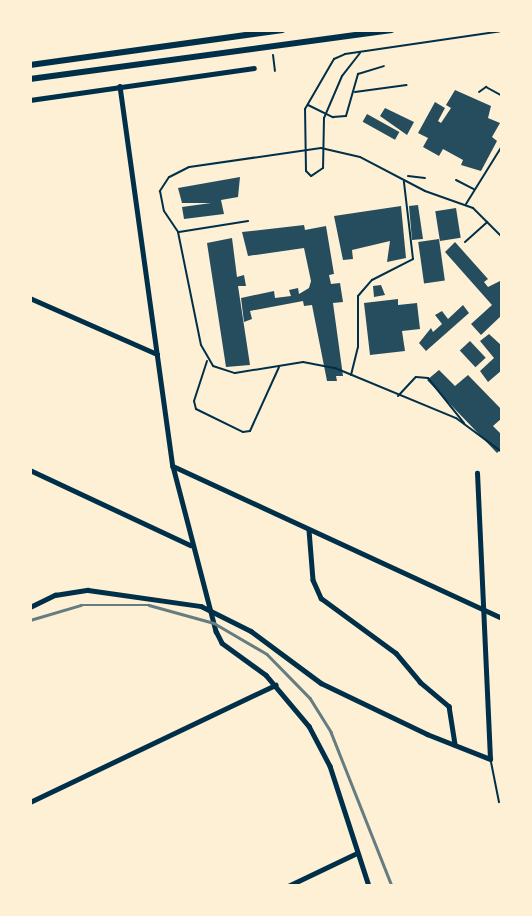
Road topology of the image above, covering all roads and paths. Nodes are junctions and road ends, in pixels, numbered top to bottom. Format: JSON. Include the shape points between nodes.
{"nodes":[{"id":1,"x":283,"y":30,"type":"edge"},
{"id":2,"x":392,"y":30,"type":"edge"},
{"id":3,"x":502,"y":31,"type":"edge"},
{"id":4,"x":360,"y":52,"type":"junction"},
{"id":5,"x":274,"y":59,"type":"dead end"},
{"id":6,"x":30,"y":65,"type":"edge"},
{"id":7,"x":384,"y":66,"type":"dead end"},
{"id":8,"x":254,"y":68,"type":"dead end"},
{"id":9,"x":275,"y":71,"type":"dead end"},
{"id":10,"x":30,"y":79,"type":"edge"},
{"id":11,"x":407,"y":85,"type":"dead end"},
{"id":12,"x":120,"y":86,"type":"junction"},
{"id":13,"x":354,"y":92,"type":"junction"},
{"id":14,"x":479,"y":92,"type":"dead end"},
{"id":15,"x":502,"y":96,"type":"edge"},
{"id":16,"x":30,"y":100,"type":"edge"},
{"id":17,"x":307,"y":104,"type":"junction"},
{"id":18,"x":326,"y":114,"type":"junction"},
{"id":19,"x":502,"y":146,"type":"edge"},
{"id":20,"x":321,"y":148,"type":"junction"},
{"id":21,"x":306,"y":151,"type":"junction"},
{"id":22,"x":400,"y":178,"type":"junction"},
{"id":23,"x":425,"y":178,"type":"dead end"},
{"id":24,"x":404,"y":180,"type":"junction"},
{"id":25,"x":456,"y":180,"type":"dead end"},
{"id":26,"x":475,"y":189,"type":"junction"},
{"id":27,"x":466,"y":205,"type":"junction"},
{"id":28,"x":248,"y":221,"type":"dead end"},
{"id":29,"x":489,"y":221,"type":"junction"},
{"id":30,"x":178,"y":232,"type":"junction"},
{"id":31,"x":502,"y":237,"type":"edge"},
{"id":32,"x":465,"y":242,"type":"dead end"},
{"id":33,"x":30,"y":298,"type":"edge"},
{"id":34,"x":157,"y":354,"type":"junction"},
{"id":35,"x":207,"y":361,"type":"junction"},
{"id":36,"x":279,"y":366,"type":"junction"},
{"id":37,"x":351,"y":376,"type":"junction"},
{"id":38,"x":397,"y":397,"type":"junction"},
{"id":39,"x":466,"y":425,"type":"junction"},
{"id":40,"x":502,"y":452,"type":"edge"},
{"id":41,"x":173,"y":466,"type":"junction"},
{"id":42,"x":30,"y":470,"type":"edge"},
{"id":43,"x":477,"y":472,"type":"dead end"},
{"id":44,"x":309,"y":530,"type":"junction"},
{"id":45,"x":190,"y":545,"type":"junction"},
{"id":46,"x":30,"y":607,"type":"edge"},
{"id":47,"x":212,"y":610,"type":"junction"},
{"id":48,"x":483,"y":612,"type":"junction"},
{"id":49,"x":502,"y":618,"type":"edge"},
{"id":50,"x":275,"y":685,"type":"junction"},
{"id":51,"x":455,"y":745,"type":"junction"},
{"id":52,"x":491,"y":759,"type":"junction"},
{"id":53,"x":30,"y":802,"type":"edge"},
{"id":54,"x":499,"y":802,"type":"dead end"},
{"id":55,"x":357,"y":853,"type":"junction"},
{"id":56,"x":288,"y":886,"type":"edge"},
{"id":57,"x":369,"y":886,"type":"edge"}],
"edges":[{"from":1,"to":6,"type":"main road"},
{"from":2,"to":10,"type":"main road"},
{"from":3,"to":4,"type":"lane"},
{"from":4,"to":17,"type":"lane","via":[[334,59]]},
{"from":4,"to":18,"type":"lane","via":[[342,76]]},
{"from":5,"to":9,"type":"path"},
{"from":7,"to":13,"type":"lane","via":[[358,74]]},
{"from":8,"to":12,"type":"street"},
{"from":11,"to":13,"type":"lane"},
{"from":12,"to":16,"type":"street"},
{"from":12,"to":34,"type":"street"},
{"from":13,"to":18,"type":"lane","via":[[349,115],[336,118]]},
{"from":14,"to":15,"type":"lane","via":[[486,87]]},
{"from":17,"to":18,"type":"lane"},
{"from":17,"to":21,"type":"lane"},
{"from":18,"to":20,"type":"lane"},
{"from":19,"to":26,"type":"lane"},
{"from":20,"to":21,"type":"lane"},
{"from":20,"to":21,"type":"lane","via":[[323,168],[314,176],[306,171]]},
{"from":20,"to":22,"type":"lane","via":[[360,158]]},
{"from":21,"to":30,"type":"lane","via":[[177,171],[160,191],[164,211]]},
{"from":22,"to":23,"type":"path"},
{"from":22,"to":24,"type":"lane"},
{"from":24,"to":27,"type":"lane"},
{"from":24,"to":37,"type":"lane","via":[[413,258],[372,280],[358,296],[358,347]]},
{"from":25,"to":26,"type":"lane"},
{"from":26,"to":27,"type":"lane"},
{"from":27,"to":29,"type":"lane"},
{"from":28,"to":30,"type":"lane"},
{"from":29,"to":31,"type":"lane"},
{"from":29,"to":32,"type":"lane"},
{"from":30,"to":35,"type":"lane"},
{"from":33,"to":34,"type":"street"},
{"from":34,"to":41,"type":"street"},
{"from":35,"to":36,"type":"lane","via":[[236,373]]},
{"from":35,"to":36,"type":"lane","via":[[195,410],[243,432],[250,431]]},
{"from":36,"to":37,"type":"lane","via":[[318,364]]},
{"from":37,"to":38,"type":"lane"},
{"from":38,"to":39,"type":"lane"},
{"from":38,"to":39,"type":"lane","via":[[416,377],[428,379]]},
{"from":39,"to":40,"type":"lane"},
{"from":41,"to":44,"type":"street"},
{"from":41,"to":45,"type":"street"},
{"from":42,"to":45,"type":"street"},
{"from":43,"to":48,"type":"street"},
{"from":44,"to":48,"type":"street"},
{"from":44,"to":51,"type":"street","via":[[313,580],[321,598],[396,653],[420,682],[449,706]]},
{"from":45,"to":47,"type":"street"},
{"from":46,"to":47,"type":"street","via":[[55,595],[88,590],[182,601]]},
{"from":47,"to":50,"type":"street","via":[[222,643]]},
{"from":47,"to":51,"type":"street","via":[[251,631],[307,676]]},
{"from":48,"to":49,"type":"street"},
{"from":48,"to":52,"type":"street"},
{"from":50,"to":53,"type":"street"},
{"from":50,"to":55,"type":"street","via":[[319,742]]},
{"from":51,"to":52,"type":"street"},
{"from":52,"to":54,"type":"lane"},
{"from":55,"to":56,"type":"street"},
{"from":55,"to":57,"type":"street"}]}
